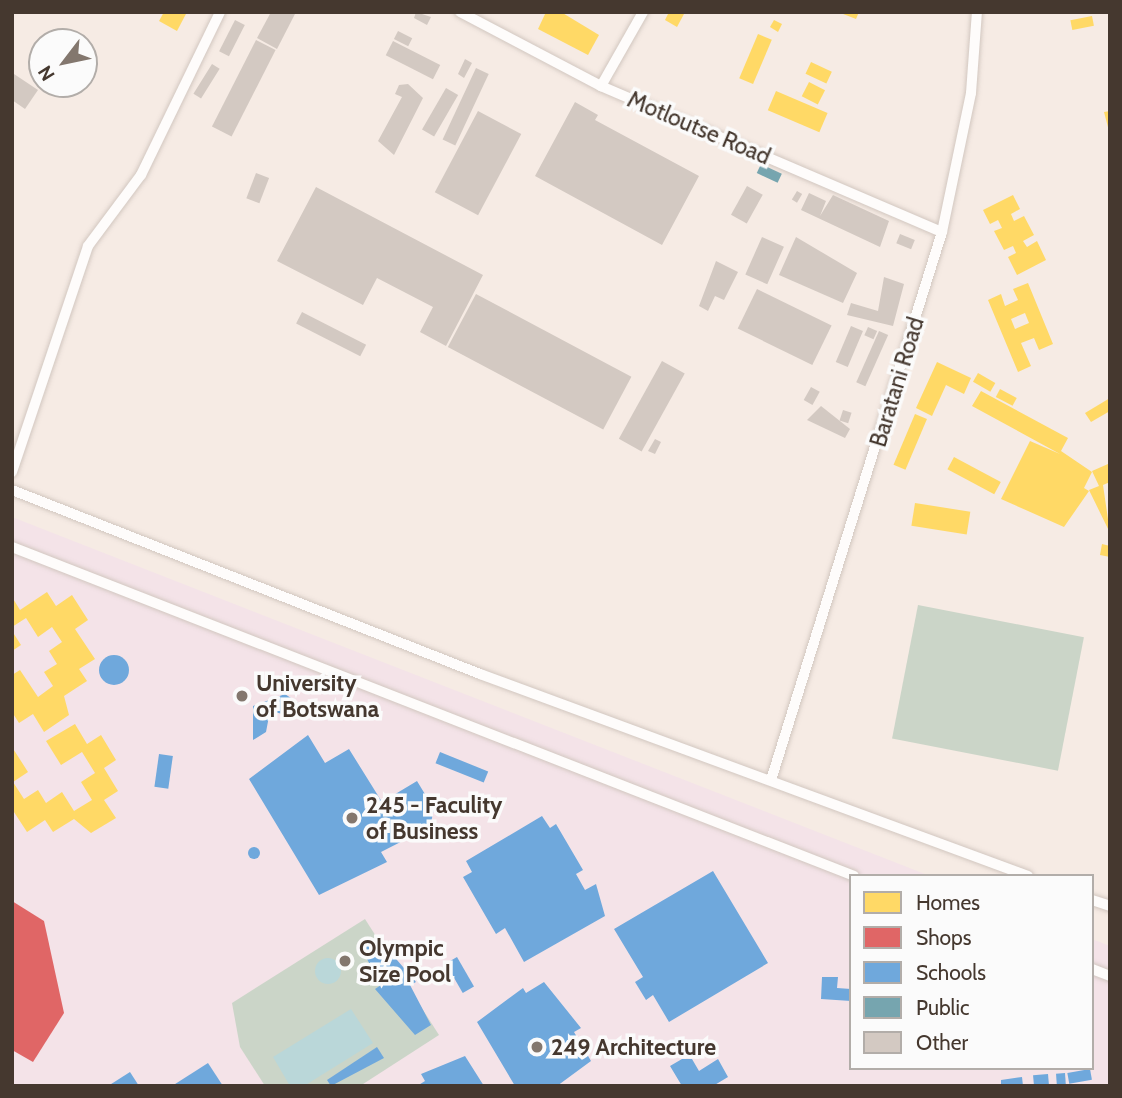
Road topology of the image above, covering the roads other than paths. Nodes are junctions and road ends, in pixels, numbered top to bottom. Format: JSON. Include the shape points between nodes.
{"nodes":[{"id":1,"x":220,"y":12,"type":"edge"},
{"id":2,"x":460,"y":12,"type":"edge"},
{"id":3,"x":643,"y":12,"type":"edge"},
{"id":4,"x":976,"y":12,"type":"edge"},
{"id":5,"x":601,"y":86,"type":"junction"},
{"id":6,"x":942,"y":232,"type":"junction"},
{"id":7,"x":12,"y":472,"type":"edge"},
{"id":8,"x":12,"y":490,"type":"edge"},
{"id":9,"x":12,"y":547,"type":"edge"},
{"id":10,"x":771,"y":780,"type":"junction"},
{"id":11,"x":849,"y":874,"type":"edge"},
{"id":12,"x":1023,"y":874,"type":"edge"}],
"edges":[{"from":1,"to":7,"type":"street","via":[[142,175],[88,246]]},
{"from":2,"to":5,"type":"street","name":"Motloutse Road"},
{"from":3,"to":5,"type":"street"},
{"from":4,"to":6,"type":"street","name":"Baratani Road","via":[[971,93]]},
{"from":5,"to":6,"type":"street","name":"Motloutse Road"},
{"from":6,"to":10,"type":"street","name":"Baratani Road","via":[[852,533]]},
{"from":8,"to":10,"type":"street"},
{"from":9,"to":11,"type":"street"},
{"from":10,"to":12,"type":"street"}]}
